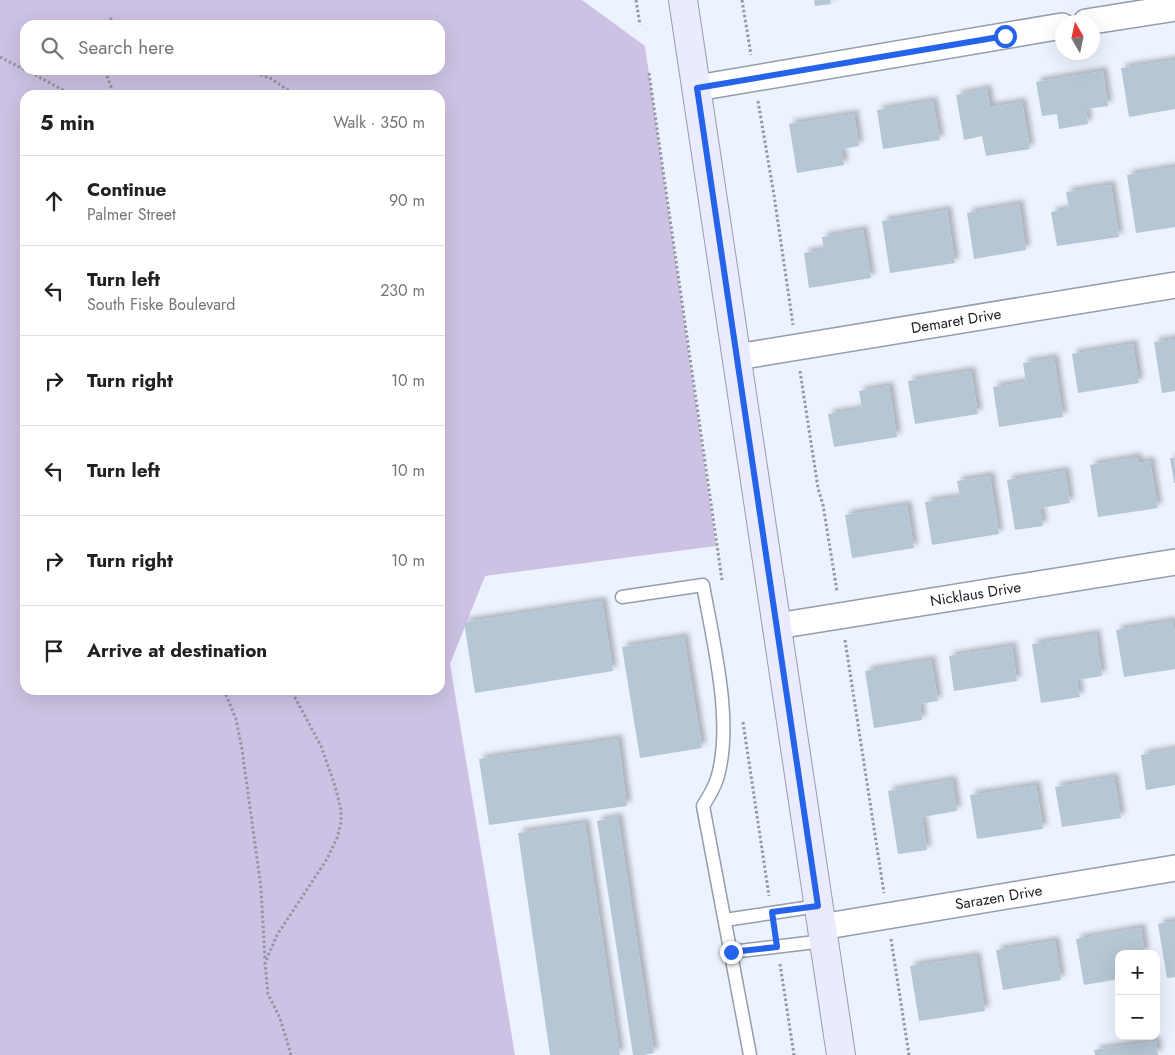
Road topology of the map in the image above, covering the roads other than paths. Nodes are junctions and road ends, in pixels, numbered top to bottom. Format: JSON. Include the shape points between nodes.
{"nodes":[{"id":1,"x":683,"y":0,"type":"edge"},
{"id":2,"x":1175,"y":8,"type":"edge"},
{"id":3,"x":1100,"y":20,"type":"edge"},
{"id":4,"x":1055,"y":27,"type":"edge"},
{"id":5,"x":697,"y":88,"type":"junction"},
{"id":6,"x":1175,"y":285,"type":"edge"},
{"id":7,"x":737,"y":357,"type":"junction"},
{"id":8,"x":1175,"y":562,"type":"edge"},
{"id":9,"x":622,"y":597,"type":"dead end"},
{"id":10,"x":777,"y":626,"type":"junction"},
{"id":11,"x":1175,"y":868,"type":"edge"},
{"id":12,"x":725,"y":920,"type":"junction"},
{"id":13,"x":821,"y":924,"type":"junction"},
{"id":14,"x":731,"y":952,"type":"junction"},
{"id":15,"x":750,"y":1055,"type":"edge"},
{"id":16,"x":841,"y":1055,"type":"edge"}],
"edges":[{"from":1,"to":5,"type":"main road"},
{"from":2,"to":3,"type":"street"},
{"from":4,"to":5,"type":"street"},
{"from":5,"to":7,"type":"main road"},
{"from":6,"to":7,"type":"street","name":"Demaret Drive"},
{"from":7,"to":10,"type":"main road"},
{"from":8,"to":10,"type":"street","name":"Nicklaus Drive"},
{"from":9,"to":12,"type":"lane","via":[[703,585],[722,702],[723,754],[717,781],[703,806]]},
{"from":10,"to":13,"type":"main road"},
{"from":11,"to":13,"type":"street","name":"Sarazen Drive"},
{"from":12,"to":13,"type":"lane","via":[[772,912]]},
{"from":12,"to":14,"type":"lane"},
{"from":13,"to":14,"type":"lane","via":[[777,947]]},
{"from":13,"to":16,"type":"main road"},
{"from":14,"to":15,"type":"lane"}]}
